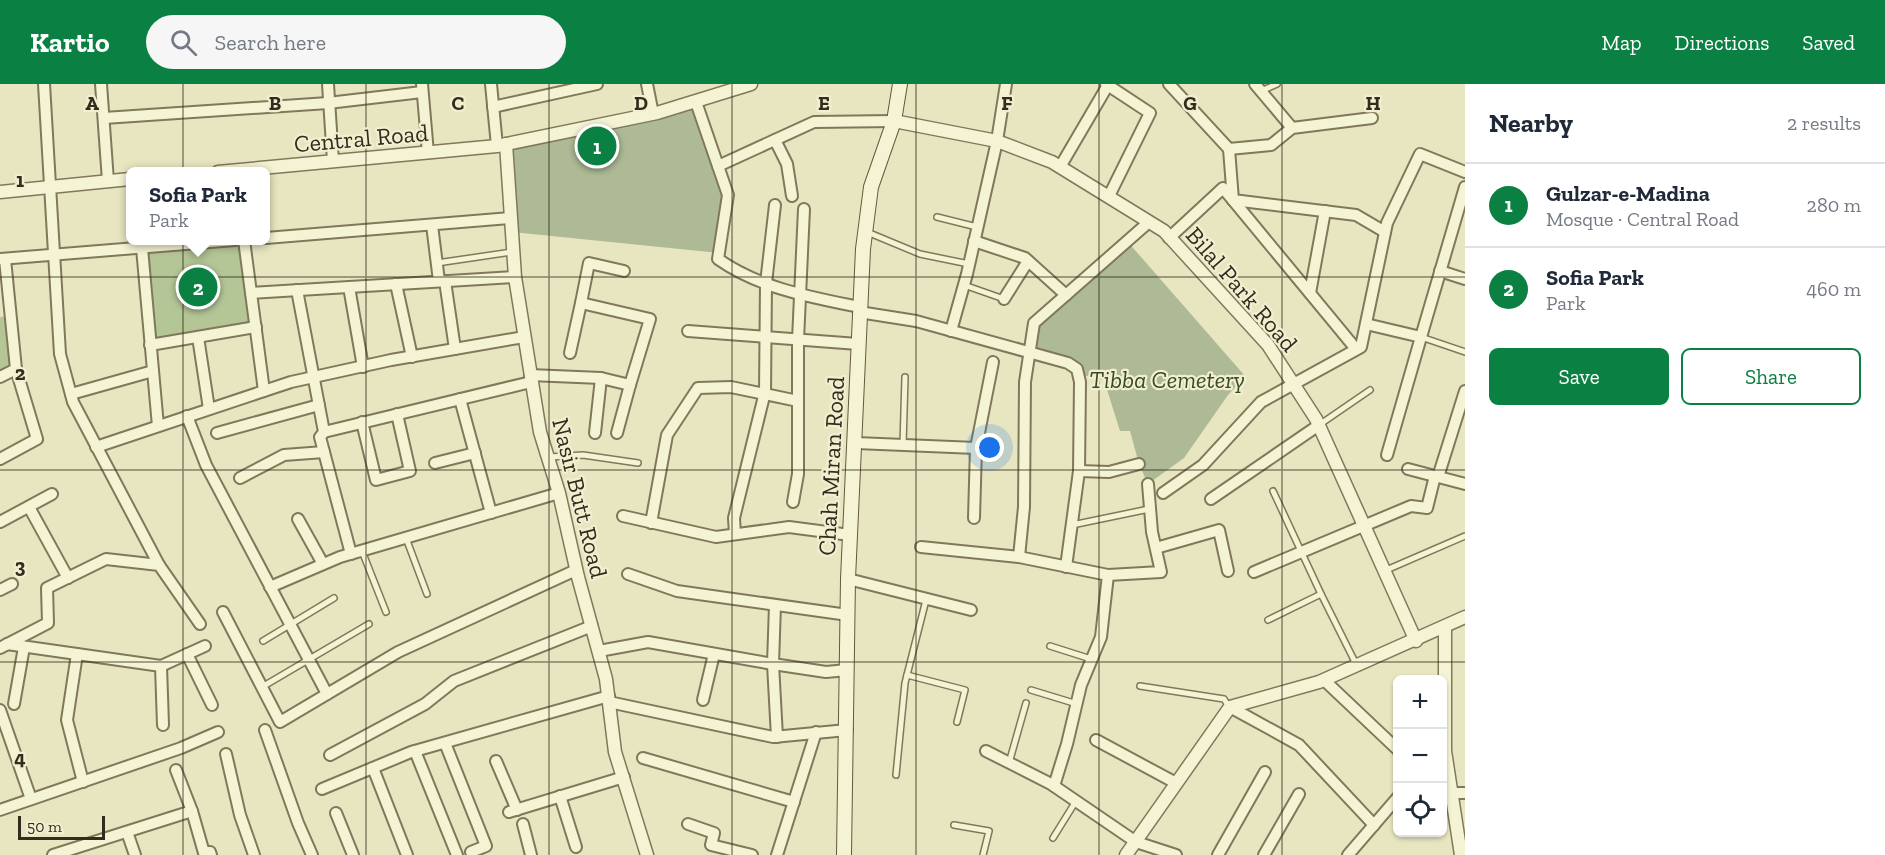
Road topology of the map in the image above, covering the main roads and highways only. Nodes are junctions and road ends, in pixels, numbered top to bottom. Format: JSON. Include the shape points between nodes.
{"nodes":[{"id":1,"x":900,"y":84,"type":"edge"},
{"id":2,"x":844,"y":855,"type":"edge"}],
"edges":[{"from":1,"to":2,"type":"main road","name":"Chah Miran Road","via":[[894,121],[871,187],[859,309],[848,579]]}]}
